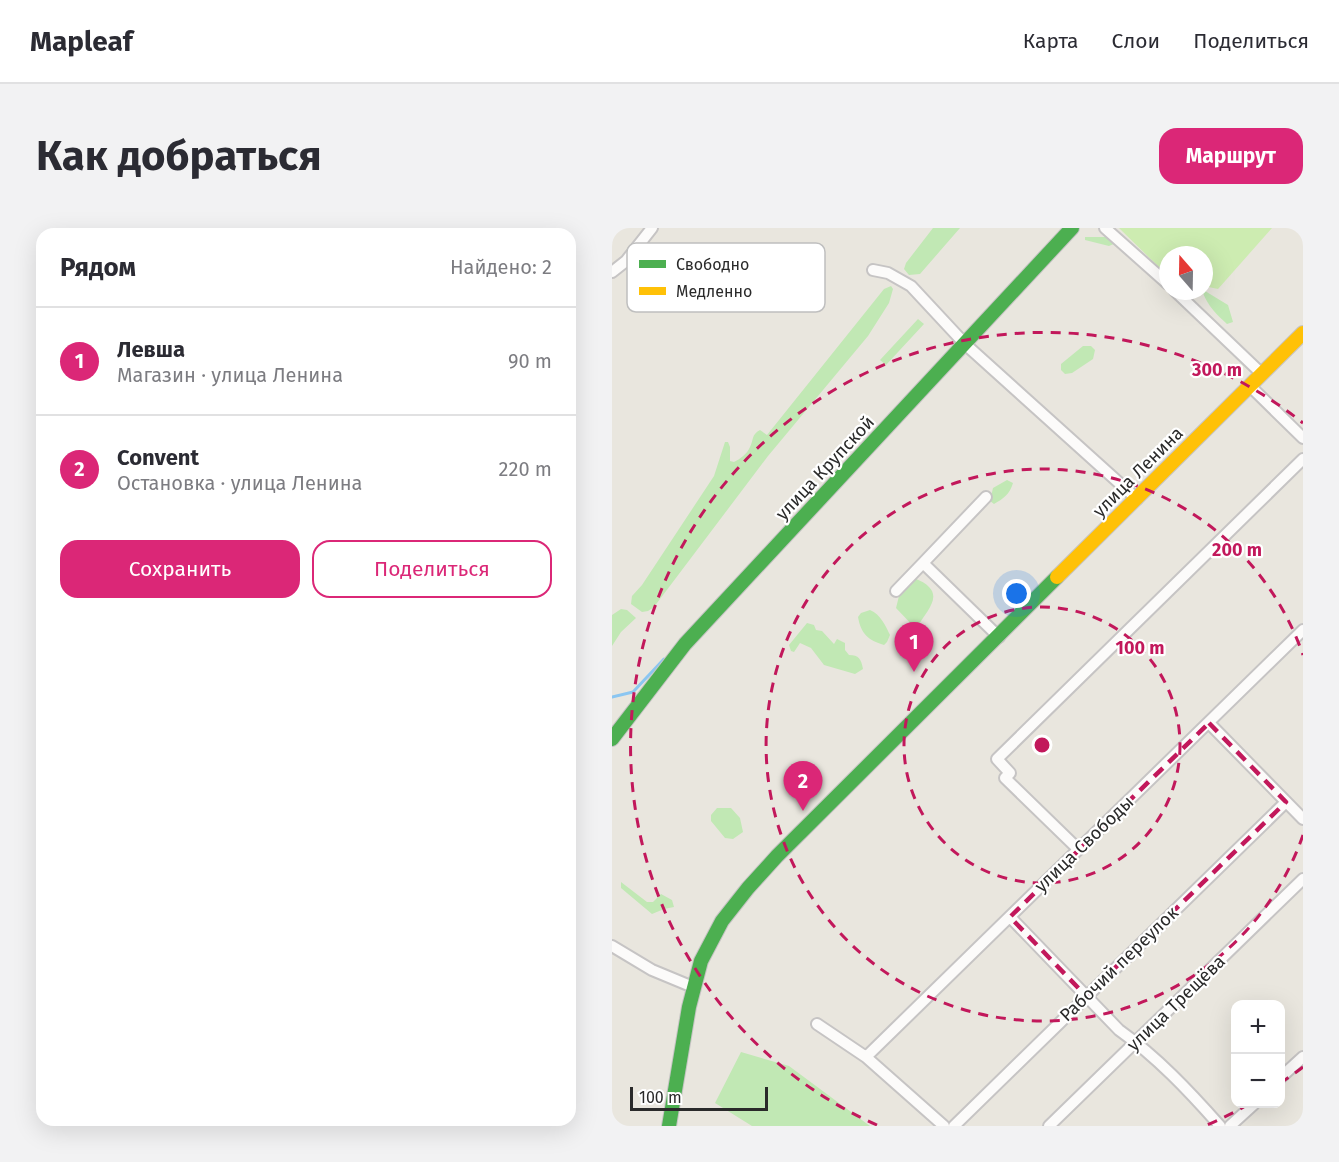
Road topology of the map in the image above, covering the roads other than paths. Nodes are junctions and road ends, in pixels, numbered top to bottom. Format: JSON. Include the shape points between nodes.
{"nodes":[{"id":1,"x":652,"y":228,"type":"edge"},
{"id":2,"x":1072,"y":228,"type":"edge"},
{"id":3,"x":1106,"y":228,"type":"edge"},
{"id":4,"x":640,"y":243,"type":"edge"},
{"id":5,"x":627,"y":260,"type":"edge"},
{"id":6,"x":873,"y":270,"type":"dead end"},
{"id":7,"x":612,"y":272,"type":"edge"},
{"id":8,"x":1159,"y":276,"type":"edge"},
{"id":9,"x":1184,"y":300,"type":"edge"},
{"id":10,"x":1303,"y":333,"type":"edge"},
{"id":11,"x":965,"y":344,"type":"junction"},
{"id":12,"x":1262,"y":374,"type":"junction"},
{"id":13,"x":1250,"y":386,"type":"junction"},
{"id":14,"x":1303,"y":438,"type":"edge"},
{"id":15,"x":1303,"y":459,"type":"edge"},
{"id":16,"x":986,"y":497,"type":"dead end"},
{"id":17,"x":1137,"y":499,"type":"junction"},
{"id":18,"x":922,"y":563,"type":"junction"},
{"id":19,"x":896,"y":591,"type":"dead end"},
{"id":20,"x":1303,"y":630,"type":"edge"},
{"id":21,"x":999,"y":637,"type":"junction"},
{"id":22,"x":1209,"y":723,"type":"junction"},
{"id":23,"x":612,"y":739,"type":"edge"},
{"id":24,"x":1286,"y":802,"type":"junction"},
{"id":25,"x":1303,"y":819,"type":"edge"},
{"id":26,"x":1078,"y":849,"type":"junction"},
{"id":27,"x":1303,"y":879,"type":"edge"},
{"id":28,"x":1010,"y":916,"type":"junction"},
{"id":29,"x":612,"y":946,"type":"edge"},
{"id":30,"x":693,"y":987,"type":"junction"},
{"id":31,"x":1086,"y":996,"type":"junction"},
{"id":32,"x":817,"y":1024,"type":"dead end"},
{"id":33,"x":1136,"y":1042,"type":"junction"},
{"id":34,"x":866,"y":1057,"type":"junction"},
{"id":35,"x":1303,"y":1057,"type":"edge"},
{"id":36,"x":1285,"y":1074,"type":"edge"},
{"id":37,"x":1250,"y":1108,"type":"edge"},
{"id":38,"x":669,"y":1126,"type":"edge"},
{"id":39,"x":944,"y":1126,"type":"edge"},
{"id":40,"x":954,"y":1126,"type":"edge"},
{"id":41,"x":1049,"y":1126,"type":"edge"},
{"id":42,"x":1220,"y":1126,"type":"edge"},
{"id":43,"x":1230,"y":1126,"type":"edge"}],
"edges":[{"from":1,"to":4,"type":"street"},
{"from":2,"to":11,"type":"street","name":"улица Крупской"},
{"from":3,"to":8,"type":"street"},
{"from":5,"to":7,"type":"street"},
{"from":6,"to":11,"type":"street","via":[[888,273],[910,286]]},
{"from":9,"to":12,"type":"street"},
{"from":10,"to":12,"type":"street","name":"улица Ленина"},
{"from":11,"to":17,"type":"street"},
{"from":11,"to":23,"type":"street","name":"улица Крупской","via":[[685,644]]},
{"from":12,"to":13,"type":"street","name":"улица Ленина"},
{"from":13,"to":14,"type":"street"},
{"from":13,"to":17,"type":"street","name":"улица Ленина"},
{"from":15,"to":26,"type":"street","via":[[997,759],[1010,773],[1005,778]]},
{"from":16,"to":18,"type":"street"},
{"from":17,"to":21,"type":"street","name":"улица Ленина"},
{"from":18,"to":19,"type":"street"},
{"from":18,"to":21,"type":"street"},
{"from":20,"to":22,"type":"street","name":"улица Свободы"},
{"from":21,"to":30,"type":"street","name":"улица Ленина","via":[[763,870],[710,939]]},
{"from":22,"to":24,"type":"street"},
{"from":22,"to":26,"type":"street","name":"улица Свободы"},
{"from":24,"to":25,"type":"street"},
{"from":24,"to":31,"type":"street","name":"Рабочий переулок"},
{"from":26,"to":28,"type":"street","name":"улица Свободы"},
{"from":27,"to":33,"type":"street","name":"улица Трещёва"},
{"from":28,"to":31,"type":"street"},
{"from":28,"to":34,"type":"street","name":"улица Свободы"},
{"from":29,"to":30,"type":"street","via":[[652,970]]},
{"from":30,"to":38,"type":"street","name":"улица Ленина"},
{"from":31,"to":33,"type":"street"},
{"from":31,"to":40,"type":"street","name":"Рабочий переулок"},
{"from":32,"to":34,"type":"street"},
{"from":33,"to":41,"type":"street","name":"улица Трещёва"},
{"from":33,"to":42,"type":"street"},
{"from":34,"to":39,"type":"street"},
{"from":35,"to":36,"type":"street"},
{"from":37,"to":43,"type":"street"}]}
